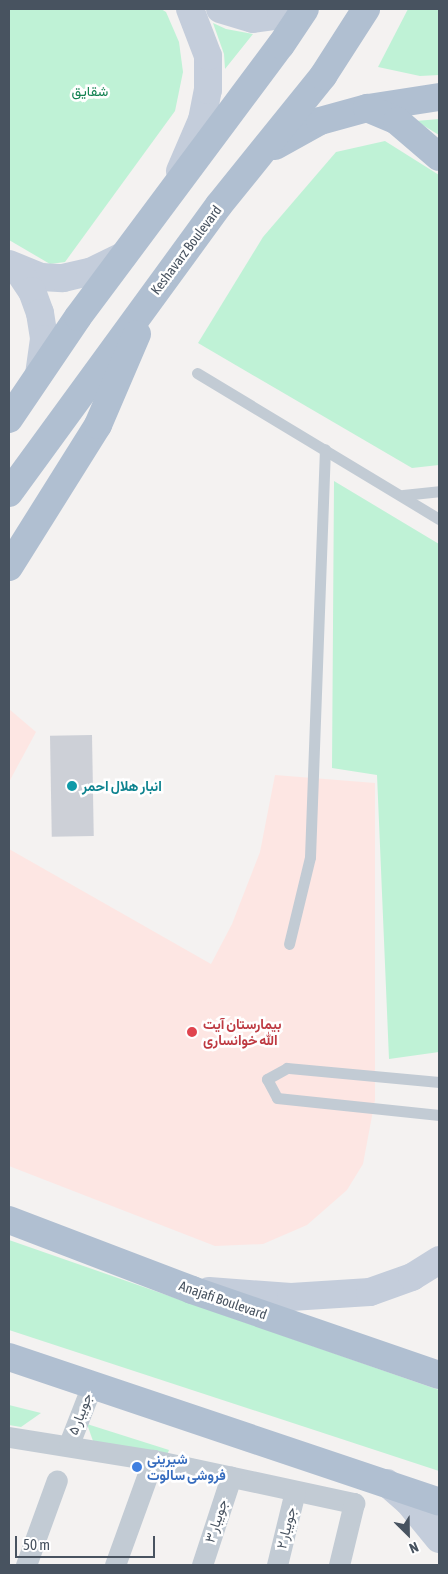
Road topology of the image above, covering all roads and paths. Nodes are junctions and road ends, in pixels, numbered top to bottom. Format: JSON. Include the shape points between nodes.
{"nodes":[{"id":1,"x":190,"y":9,"type":"edge"},
{"id":2,"x":220,"y":9,"type":"edge"},
{"id":3,"x":298,"y":9,"type":"edge"},
{"id":4,"x":305,"y":9,"type":"edge"},
{"id":5,"x":366,"y":9,"type":"edge"},
{"id":6,"x":439,"y":98,"type":"edge"},
{"id":7,"x":367,"y":108,"type":"junction"},
{"id":8,"x":434,"y":147,"type":"edge"},
{"id":9,"x":265,"y":152,"type":"junction"},
{"id":10,"x":170,"y":192,"type":"junction"},
{"id":11,"x":123,"y":256,"type":"junction"},
{"id":12,"x":13,"y":266,"type":"edge"},
{"id":13,"x":156,"y":290,"type":"junction"},
{"id":14,"x":197,"y":373,"type":"dead end"},
{"id":15,"x":39,"y":374,"type":"junction"},
{"id":16,"x":9,"y":417,"type":"edge"},
{"id":17,"x":325,"y":449,"type":"junction"},
{"id":18,"x":439,"y":491,"type":"edge"},
{"id":19,"x":9,"y":493,"type":"edge"},
{"id":20,"x":403,"y":495,"type":"junction"},
{"id":21,"x":439,"y":519,"type":"edge"},
{"id":22,"x":9,"y":567,"type":"edge"},
{"id":23,"x":289,"y":944,"type":"dead end"},
{"id":24,"x":439,"y":1082,"type":"edge"},
{"id":25,"x":439,"y":1115,"type":"edge"},
{"id":26,"x":9,"y":1220,"type":"edge"},
{"id":27,"x":439,"y":1260,"type":"edge"},
{"id":28,"x":192,"y":1290,"type":"junction"},
{"id":29,"x":9,"y":1357,"type":"edge"},
{"id":30,"x":439,"y":1376,"type":"edge"},
{"id":31,"x":92,"y":1385,"type":"junction"},
{"id":32,"x":9,"y":1437,"type":"edge"},
{"id":33,"x":69,"y":1444,"type":"junction"},
{"id":34,"x":153,"y":1460,"type":"junction"},
{"id":35,"x":231,"y":1477,"type":"junction"},
{"id":36,"x":56,"y":1480,"type":"dead end"},
{"id":37,"x":386,"y":1482,"type":"junction"},
{"id":38,"x":295,"y":1491,"type":"junction"},
{"id":39,"x":439,"y":1502,"type":"edge"},
{"id":40,"x":439,"y":1539,"type":"edge"},
{"id":41,"x":26,"y":1565,"type":"edge"},
{"id":42,"x":115,"y":1565,"type":"edge"},
{"id":43,"x":202,"y":1565,"type":"edge"},
{"id":44,"x":277,"y":1565,"type":"edge"},
{"id":45,"x":339,"y":1565,"type":"edge"}],
"edges":[{"from":1,"to":10,"type":"street","via":[[208,56],[208,90],[202,120]]},
{"from":2,"to":3,"type":"street","via":[[254,19],[281,16]]},
{"from":4,"to":10,"type":"main road"},
{"from":5,"to":9,"type":"main road","name":"Keshavarz Boulevard","via":[[323,76]]},
{"from":6,"to":7,"type":"main road"},
{"from":7,"to":8,"type":"main road","via":[[397,121]]},
{"from":7,"to":9,"type":"main road","via":[[320,121]]},
{"from":9,"to":13,"type":"main road","name":"Keshavarz Boulevard","via":[[219,206]]},
{"from":10,"to":11,"type":"main road"},
{"from":11,"to":12,"type":"street","via":[[90,272],[64,278],[41,277]]},
{"from":11,"to":15,"type":"main road"},
{"from":12,"to":15,"type":"street","via":[[32,291],[40,313],[44,339]]},
{"from":13,"to":19,"type":"main road","name":"Keshavarz Boulevard"},
{"from":13,"to":22,"type":"main road","via":[[98,425]]},
{"from":14,"to":17,"type":"lane"},
{"from":15,"to":16,"type":"main road"},
{"from":17,"to":20,"type":"lane"},
{"from":17,"to":23,"type":"lane","via":[[310,857]]},
{"from":18,"to":20,"type":"lane"},
{"from":20,"to":21,"type":"lane"},
{"from":24,"to":25,"type":"lane","via":[[287,1068],[267,1079],[277,1098]]},
{"from":26,"to":28,"type":"main road","name":"Anajafi Boulevard"},
{"from":27,"to":28,"type":"street","via":[[412,1277],[362,1293],[291,1297]]},
{"from":28,"to":30,"type":"main road","name":"Anajafi Boulevard"},
{"from":29,"to":31,"type":"main road"},
{"from":31,"to":33,"type":"street","name":"جویبار ۵"},
{"from":31,"to":37,"type":"main road"},
{"from":32,"to":33,"type":"street"},
{"from":33,"to":34,"type":"street"},
{"from":34,"to":35,"type":"street"},
{"from":34,"to":42,"type":"street"},
{"from":35,"to":38,"type":"street"},
{"from":35,"to":43,"type":"street","name":"جویبار ۳"},
{"from":36,"to":41,"type":"street"},
{"from":37,"to":39,"type":"main road"},
{"from":37,"to":40,"type":"street","via":[[408,1501]]},
{"from":38,"to":44,"type":"street","name":"جویبار ۲"},
{"from":38,"to":45,"type":"street","via":[[354,1503]]}]}
